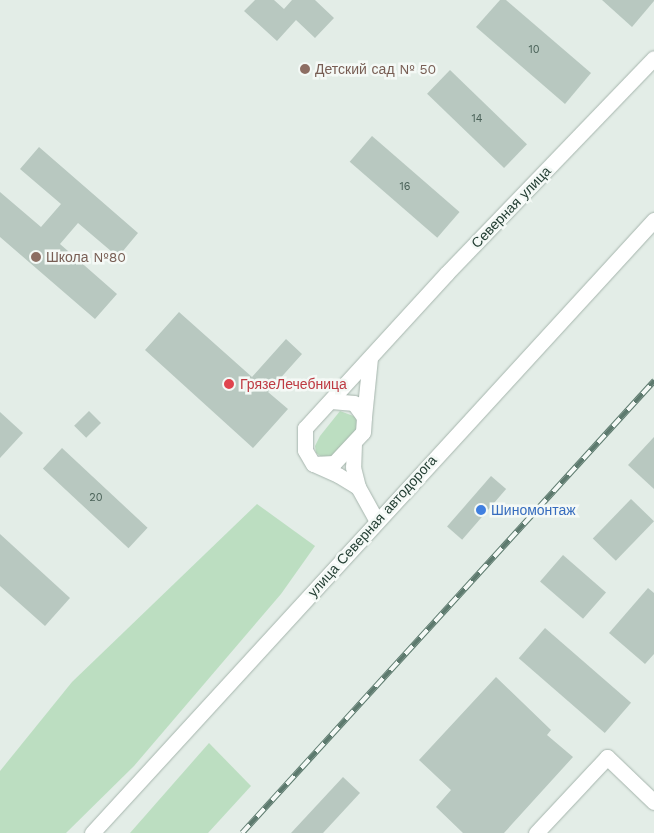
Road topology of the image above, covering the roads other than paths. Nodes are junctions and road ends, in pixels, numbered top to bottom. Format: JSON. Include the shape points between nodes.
{"nodes":[{"id":1,"x":654,"y":58,"type":"edge"},
{"id":2,"x":654,"y":220,"type":"edge"},
{"id":3,"x":370,"y":358,"type":"junction"},
{"id":4,"x":331,"y":401,"type":"junction"},
{"id":5,"x":364,"y":418,"type":"junction"},
{"id":6,"x":354,"y":443,"type":"junction"},
{"id":7,"x":313,"y":464,"type":"junction"},
{"id":8,"x":358,"y":487,"type":"junction"},
{"id":9,"x":377,"y":521,"type":"junction"},
{"id":10,"x":654,"y":802,"type":"edge"},
{"id":11,"x":92,"y":833,"type":"edge"},
{"id":12,"x":536,"y":833,"type":"edge"}],
"edges":[{"from":1,"to":3,"type":"street","name":"Северная улица","via":[[446,273]]},
{"from":2,"to":9,"type":"street","name":"улица Северная автодорога"},
{"from":3,"to":4,"type":"street","name":"Северная улица"},
{"from":3,"to":5,"type":"street"},
{"from":4,"to":5,"type":"street","via":[[354,403]]},
{"from":4,"to":7,"type":"street","via":[[305,428],[304,450]]},
{"from":5,"to":6,"type":"street","via":[[362,432]]},
{"from":6,"to":7,"type":"street","via":[[334,463]]},
{"from":6,"to":8,"type":"street","via":[[353,467]]},
{"from":7,"to":8,"type":"street"},
{"from":8,"to":9,"type":"street"},
{"from":9,"to":11,"type":"street","name":"улица Северная автодорога"},
{"from":10,"to":12,"type":"street","via":[[607,757]]}]}
